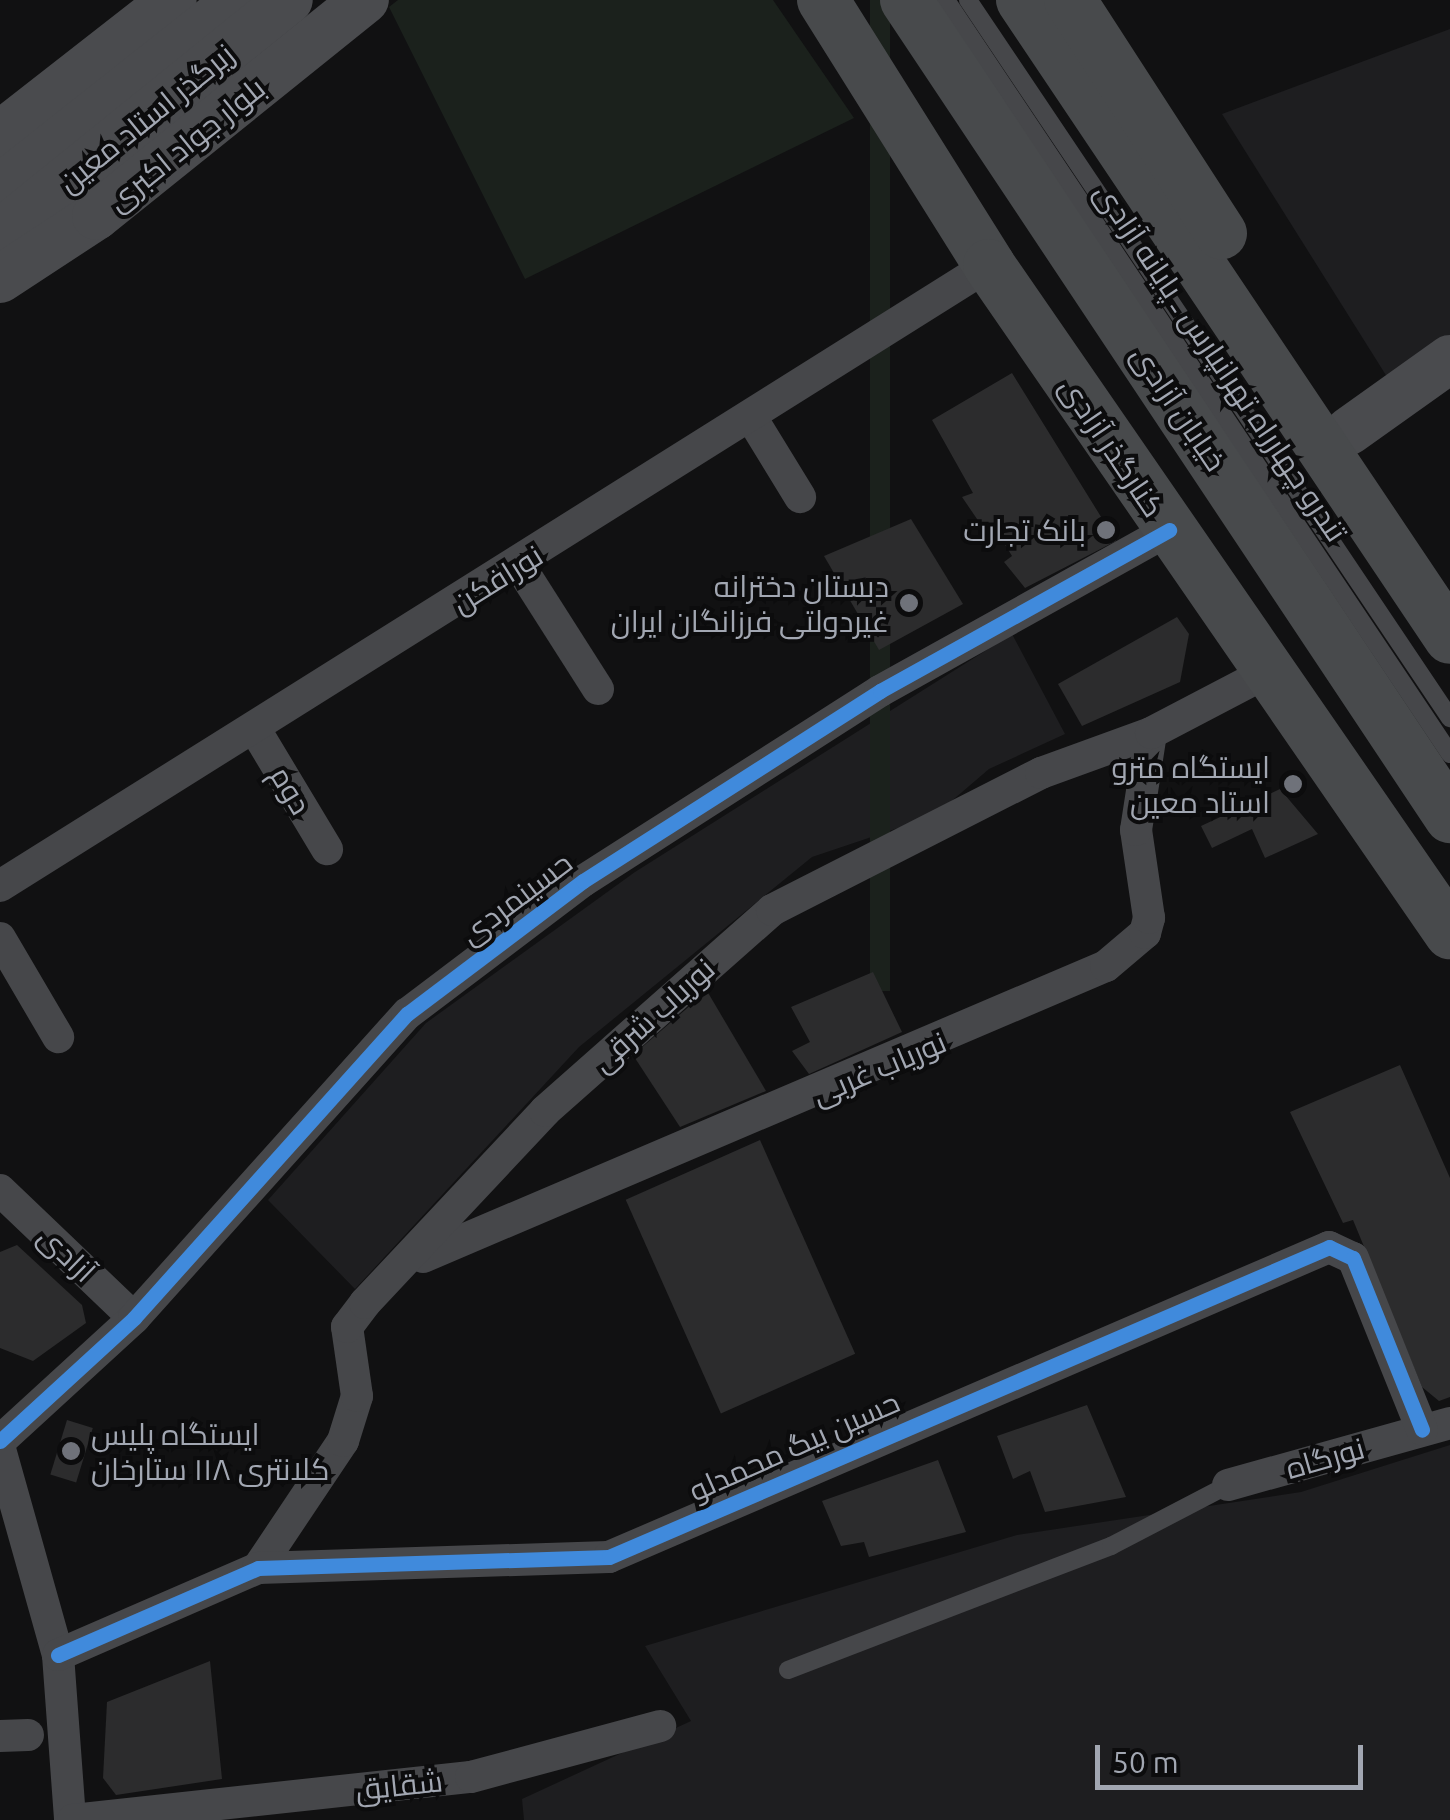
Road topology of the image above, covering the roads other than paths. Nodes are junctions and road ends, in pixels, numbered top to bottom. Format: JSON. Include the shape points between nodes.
{"nodes":[{"id":1,"x":173,"y":0,"type":"edge"},
{"id":2,"x":238,"y":0,"type":"edge"},
{"id":3,"x":289,"y":0,"type":"edge"},
{"id":4,"x":364,"y":0,"type":"edge"},
{"id":5,"x":824,"y":0,"type":"edge"},
{"id":6,"x":906,"y":0,"type":"edge"},
{"id":7,"x":946,"y":0,"type":"edge"},
{"id":8,"x":968,"y":0,"type":"edge"},
{"id":9,"x":1022,"y":0,"type":"edge"},
{"id":10,"x":1070,"y":0,"type":"edge"},
{"id":11,"x":0,"y":136,"type":"edge"},
{"id":12,"x":0,"y":188,"type":"edge"},
{"id":13,"x":0,"y":233,"type":"edge"},
{"id":14,"x":989,"y":264,"type":"junction"},
{"id":15,"x":0,"y":279,"type":"edge"},
{"id":16,"x":1450,"y":358,"type":"edge"},
{"id":17,"x":751,"y":417,"type":"junction"},
{"id":18,"x":1349,"y":431,"type":"junction"},
{"id":19,"x":800,"y":497,"type":"dead end"},
{"id":20,"x":1169,"y":530,"type":"junction"},
{"id":21,"x":519,"y":565,"type":"junction"},
{"id":22,"x":1450,"y":592,"type":"edge"},
{"id":23,"x":1450,"y":638,"type":"edge"},
{"id":24,"x":1266,"y":674,"type":"junction"},
{"id":25,"x":598,"y":689,"type":"dead end"},
{"id":26,"x":1450,"y":718,"type":"edge"},
{"id":27,"x":256,"y":731,"type":"junction"},
{"id":28,"x":1151,"y":733,"type":"junction"},
{"id":29,"x":1450,"y":754,"type":"edge"},
{"id":30,"x":1450,"y":816,"type":"edge"},
{"id":31,"x":327,"y":849,"type":"dead end"},
{"id":32,"x":0,"y":886,"type":"edge"},
{"id":33,"x":1450,"y":934,"type":"edge"},
{"id":34,"x":0,"y":938,"type":"edge"},
{"id":35,"x":58,"y":1036,"type":"dead end"},
{"id":36,"x":0,"y":1190,"type":"edge"},
{"id":37,"x":414,"y":1260,"type":"junction"},
{"id":38,"x":134,"y":1318,"type":"junction"},
{"id":39,"x":1436,"y":1426,"type":"edge"},
{"id":40,"x":0,"y":1441,"type":"edge"},
{"id":41,"x":0,"y":1449,"type":"edge"},
{"id":42,"x":1228,"y":1485,"type":"joint"},
{"id":43,"x":258,"y":1568,"type":"junction"},
{"id":44,"x":58,"y":1655,"type":"junction"},
{"id":45,"x":788,"y":1670,"type":"dead end"},
{"id":46,"x":660,"y":1726,"type":"dead end"},
{"id":47,"x":71,"y":1820,"type":"edge"}],
"edges":[{"from":1,"to":11,"type":"main road"},
{"from":2,"to":12,"type":"main road","name":"زیرگذر استاد معین"},
{"from":3,"to":13,"type":"main road","name":"زیرگذر استاد معین"},
{"from":4,"to":15,"type":"main road","name":"بلوار جواد اکبری","via":[[96,216]]},
{"from":5,"to":14,"type":"main road","name":"کنارگذر آزادی"},
{"from":6,"to":30,"type":"main road","name":"خیابان آزادی"},
{"from":7,"to":29,"type":"lane","name":"تندرو چهارراه تهرانپارس ـ پایانه آزادی"},
{"from":8,"to":26,"type":"lane"},
{"from":9,"to":23,"type":"main road"},
{"from":10,"to":18,"type":"main road"},
{"from":14,"to":17,"type":"street","name":"نورافکن"},
{"from":14,"to":20,"type":"main road","name":"کنارگذر آزادی"},
{"from":16,"to":18,"type":"main road"},
{"from":17,"to":19,"type":"street"},
{"from":17,"to":21,"type":"street","name":"نورافکن"},
{"from":18,"to":22,"type":"main road"},
{"from":20,"to":24,"type":"main road","name":"کنارگذر آزادی"},
{"from":20,"to":38,"type":"street","name":"حسینمردی","via":[[880,690],[584,881],[407,1014]]},
{"from":21,"to":25,"type":"street"},
{"from":21,"to":27,"type":"street","name":"نورافکن"},
{"from":24,"to":28,"type":"street","name":"نوریاب شرقی"},
{"from":24,"to":33,"type":"main road","name":"کنارگذر آزادی"},
{"from":27,"to":31,"type":"street","name":"دوم"},
{"from":27,"to":32,"type":"street","name":"نورافکن"},
{"from":28,"to":37,"type":"street","name":"نوریاب شرقی","via":[[1041,773],[772,910],[545,1111]]},
{"from":28,"to":37,"type":"street","name":"نوریاب غربی","via":[[1136,830],[1149,918],[1106,966]]},
{"from":34,"to":35,"type":"street"},
{"from":36,"to":38,"type":"street","name":"آزادی"},
{"from":37,"to":43,"type":"street","name":"نوریاب شرقی","via":[[347,1327],[357,1396],[343,1441]]},
{"from":38,"to":40,"type":"street","name":"حسینمردی"},
{"from":39,"to":42,"type":"street","name":"نورگاه"},
{"from":39,"to":43,"type":"street","name":"حسین بیگ محمدلو","via":[[1359,1269],[1329,1247],[609,1557]]},
{"from":41,"to":44,"type":"street"},
{"from":42,"to":45,"type":"lane","via":[[1111,1546]]},
{"from":43,"to":44,"type":"street","name":"حسین بیگ محمدلو"},
{"from":44,"to":47,"type":"street"},
{"from":46,"to":47,"type":"street","name":"شقایق","via":[[471,1777]]}]}
